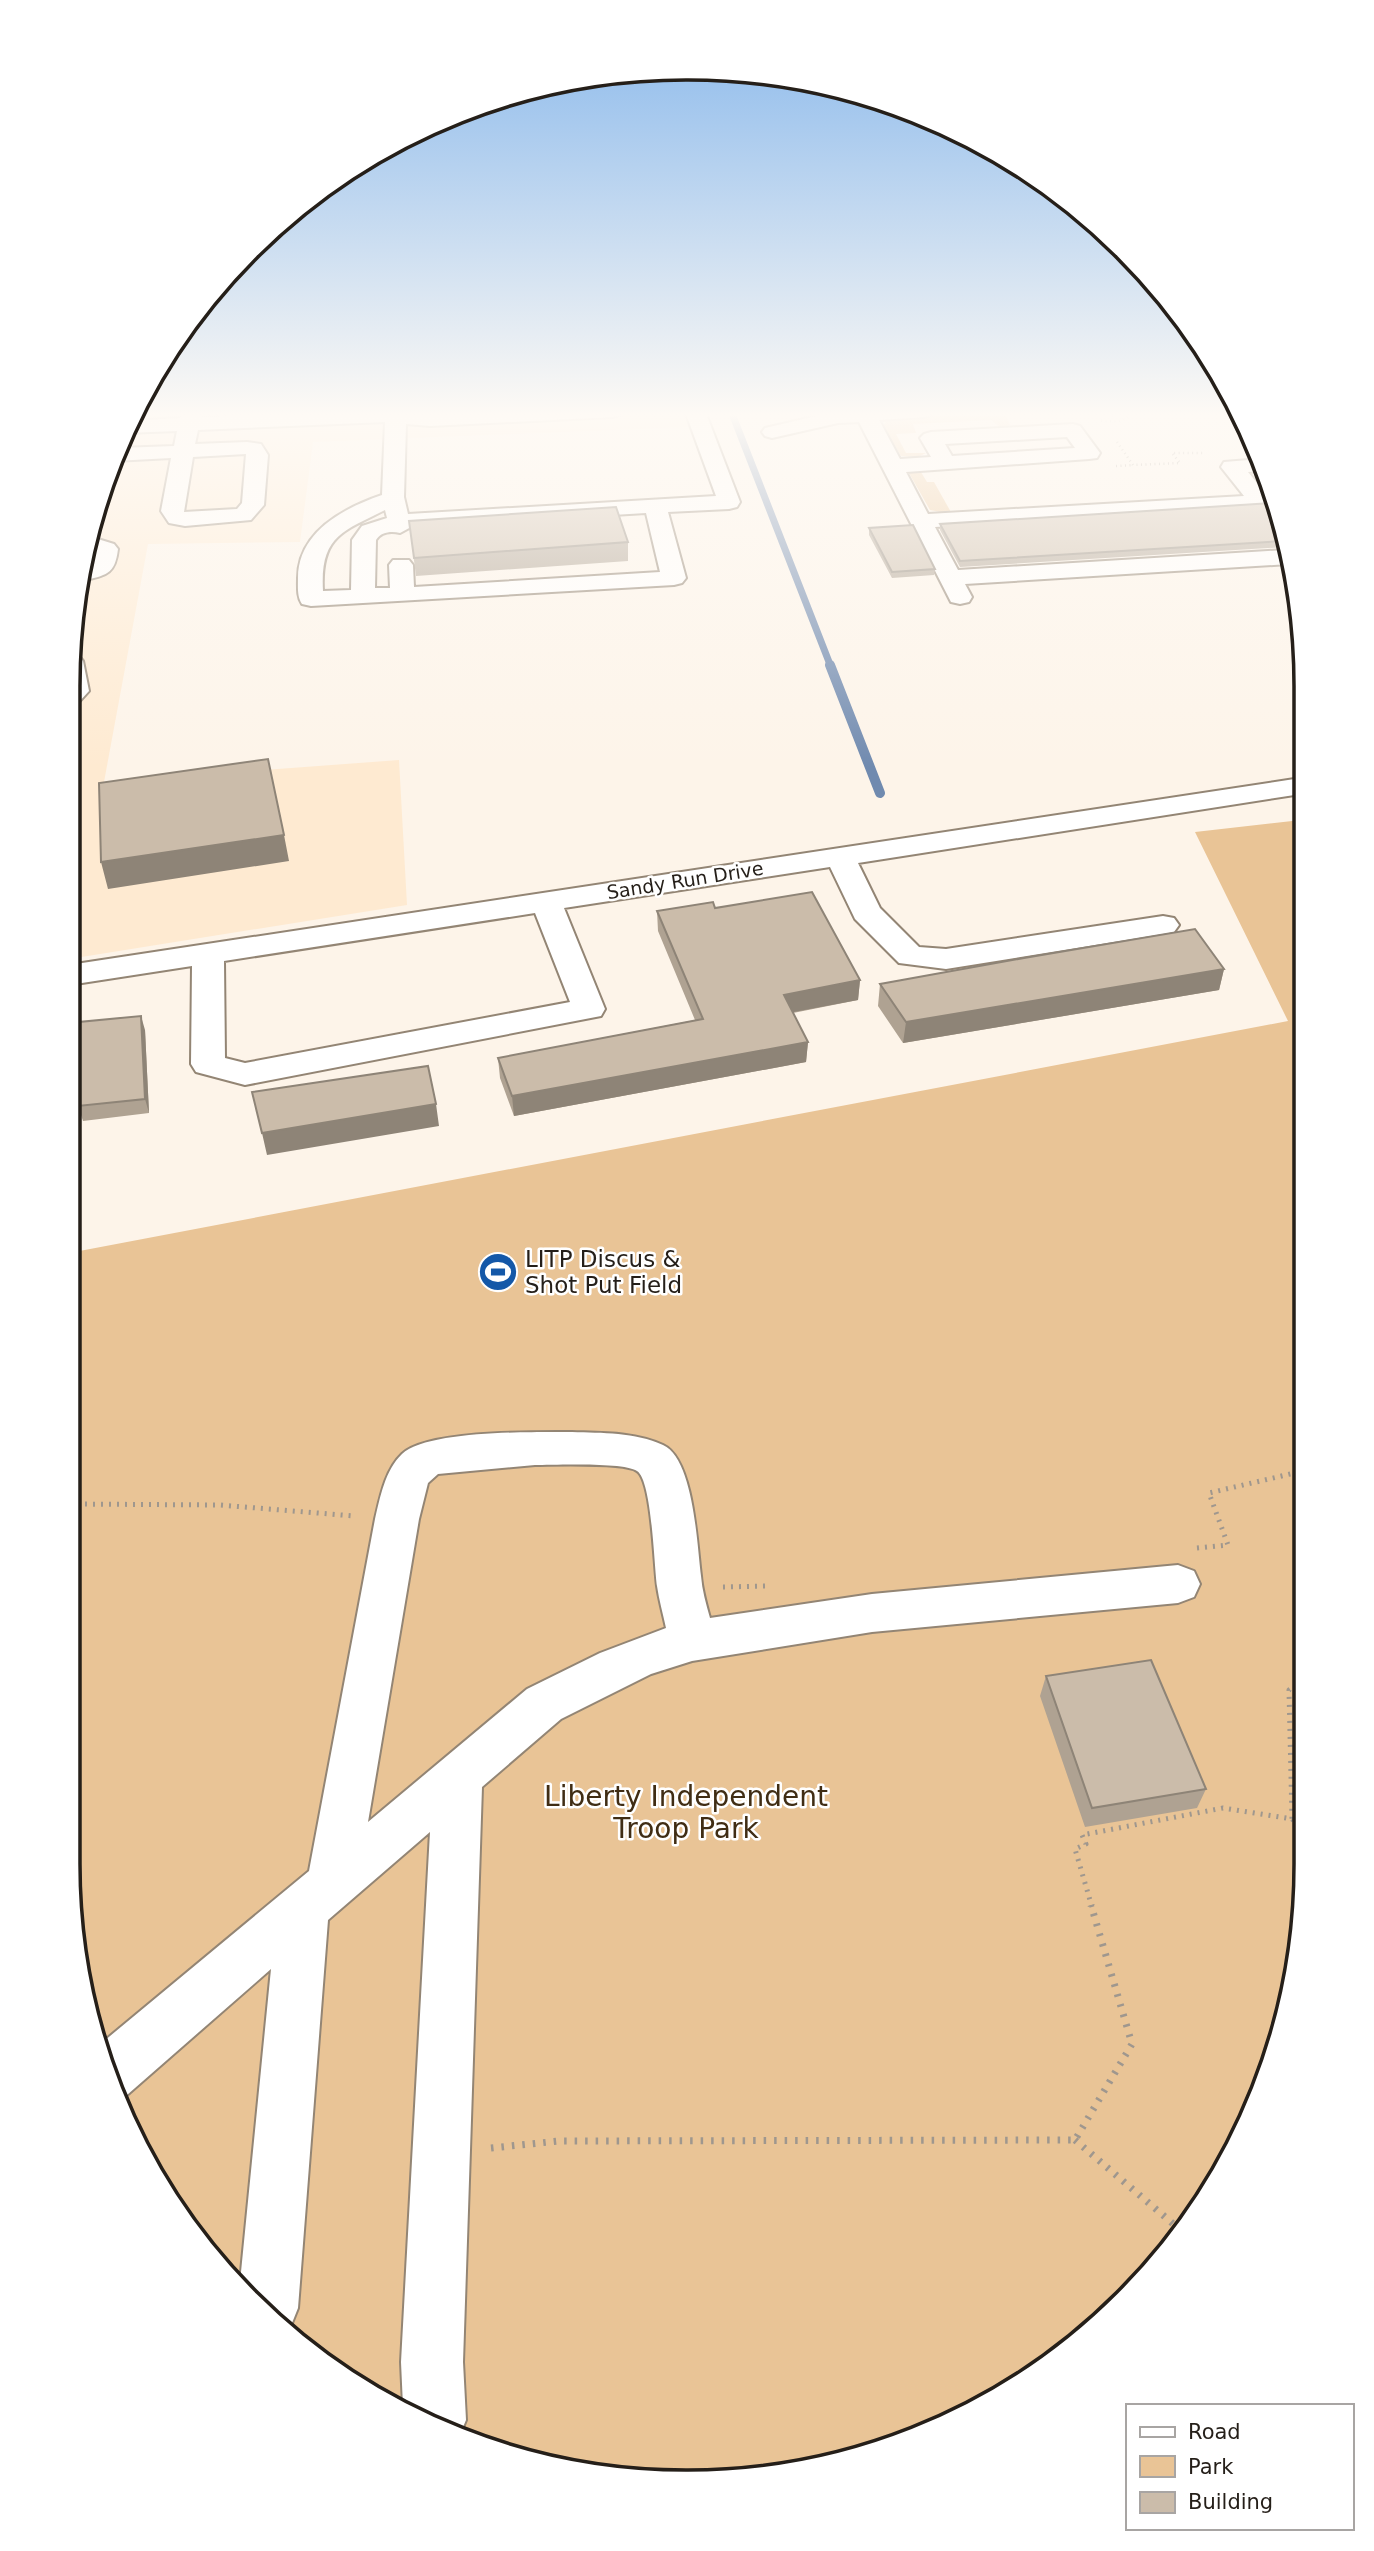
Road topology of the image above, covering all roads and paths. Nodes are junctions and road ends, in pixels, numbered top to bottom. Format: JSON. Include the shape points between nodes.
{"nodes":[{"id":1,"x":336,"y":530,"type":"edge"},
{"id":2,"x":373,"y":530,"type":"edge"},
{"id":3,"x":400,"y":530,"type":"edge"},
{"id":4,"x":661,"y":530,"type":"edge"},
{"id":5,"x":926,"y":530,"type":"edge"},
{"id":6,"x":97,"y":546,"type":"edge"},
{"id":7,"x":1279,"y":558,"type":"edge"},
{"id":8,"x":92,"y":570,"type":"edge"},
{"id":9,"x":401,"y":594,"type":"junction"},
{"id":10,"x":363,"y":596,"type":"junction"},
{"id":11,"x":1294,"y":787,"type":"edge"},
{"id":12,"x":840,"y":856,"type":"junction"},
{"id":13,"x":546,"y":901,"type":"junction"},
{"id":14,"x":1163,"y":925,"type":"dead end"},
{"id":15,"x":208,"y":954,"type":"junction"},
{"id":16,"x":80,"y":973,"type":"edge"},
{"id":17,"x":80,"y":1504,"type":"edge"},
{"id":18,"x":397,"y":1519,"type":"junction"},
{"id":19,"x":1178,"y":1584,"type":"dead end"},
{"id":20,"x":692,"y":1641,"type":"junction"},
{"id":21,"x":1294,"y":1687,"type":"edge"},
{"id":22,"x":458,"y":1776,"type":"junction"},
{"id":23,"x":1292,"y":1819,"type":"joint"},
{"id":24,"x":317,"y":1895,"type":"junction"},
{"id":25,"x":116,"y":2066,"type":"edge"},
{"id":26,"x":1075,"y":2140,"type":"junction"},
{"id":27,"x":442,"y":2152,"type":"junction"},
{"id":28,"x":1174,"y":2225,"type":"edge"},
{"id":29,"x":269,"y":2303,"type":"edge"},
{"id":30,"x":435,"y":2415,"type":"edge"}],
"edges":[{"from":1,"to":10,"type":"street","via":[[317,544],[311,559],[311,599]]},
{"from":2,"to":10,"type":"street","via":[[364,540]]},
{"from":3,"to":9,"type":"street"},
{"from":4,"to":9,"type":"street","via":[[674,578]]},
{"from":5,"to":7,"type":"street","via":[[955,587]]},
{"from":6,"to":8,"type":"street","via":[[106,549],[104,566]]},
{"from":9,"to":10,"type":"street"},
{"from":11,"to":12,"type":"street","name":"Sandy Run Drive"},
{"from":12,"to":13,"type":"street","name":"Sandy Run Drive"},
{"from":12,"to":14,"type":"street","via":[[866,912],[910,956],[946,959]]},
{"from":13,"to":15,"type":"street","name":"Sandy Run Drive"},
{"from":13,"to":15,"type":"street","via":[[589,1009],[245,1074],[208,1064]]},
{"from":15,"to":16,"type":"street","name":"Sandy Run Drive"},
{"from":17,"to":18,"type":"path","via":[[220,1505]]},
{"from":18,"to":20,"type":"street","via":[[405,1486],[420,1462],[450,1453],[581,1450],[650,1457],[660,1467],[668,1491]]},
{"from":18,"to":24,"type":"street"},
{"from":19,"to":20,"type":"street","via":[[873,1613]]},
{"from":20,"to":22,"type":"street","via":[[666,1647],[544,1704]]},
{"from":21,"to":23,"type":"path","via":[[1289,1690]]},
{"from":22,"to":24,"type":"street"},
{"from":22,"to":27,"type":"street"},
{"from":23,"to":26,"type":"path","via":[[1223,1808],[1082,1835],[1086,1844],[1074,1849],[1132,2044]]},
{"from":24,"to":25,"type":"street"},
{"from":24,"to":29,"type":"street"},
{"from":26,"to":27,"type":"path","via":[[559,2141]]},
{"from":26,"to":28,"type":"path"},
{"from":27,"to":30,"type":"street","via":[[432,2362]]}]}
